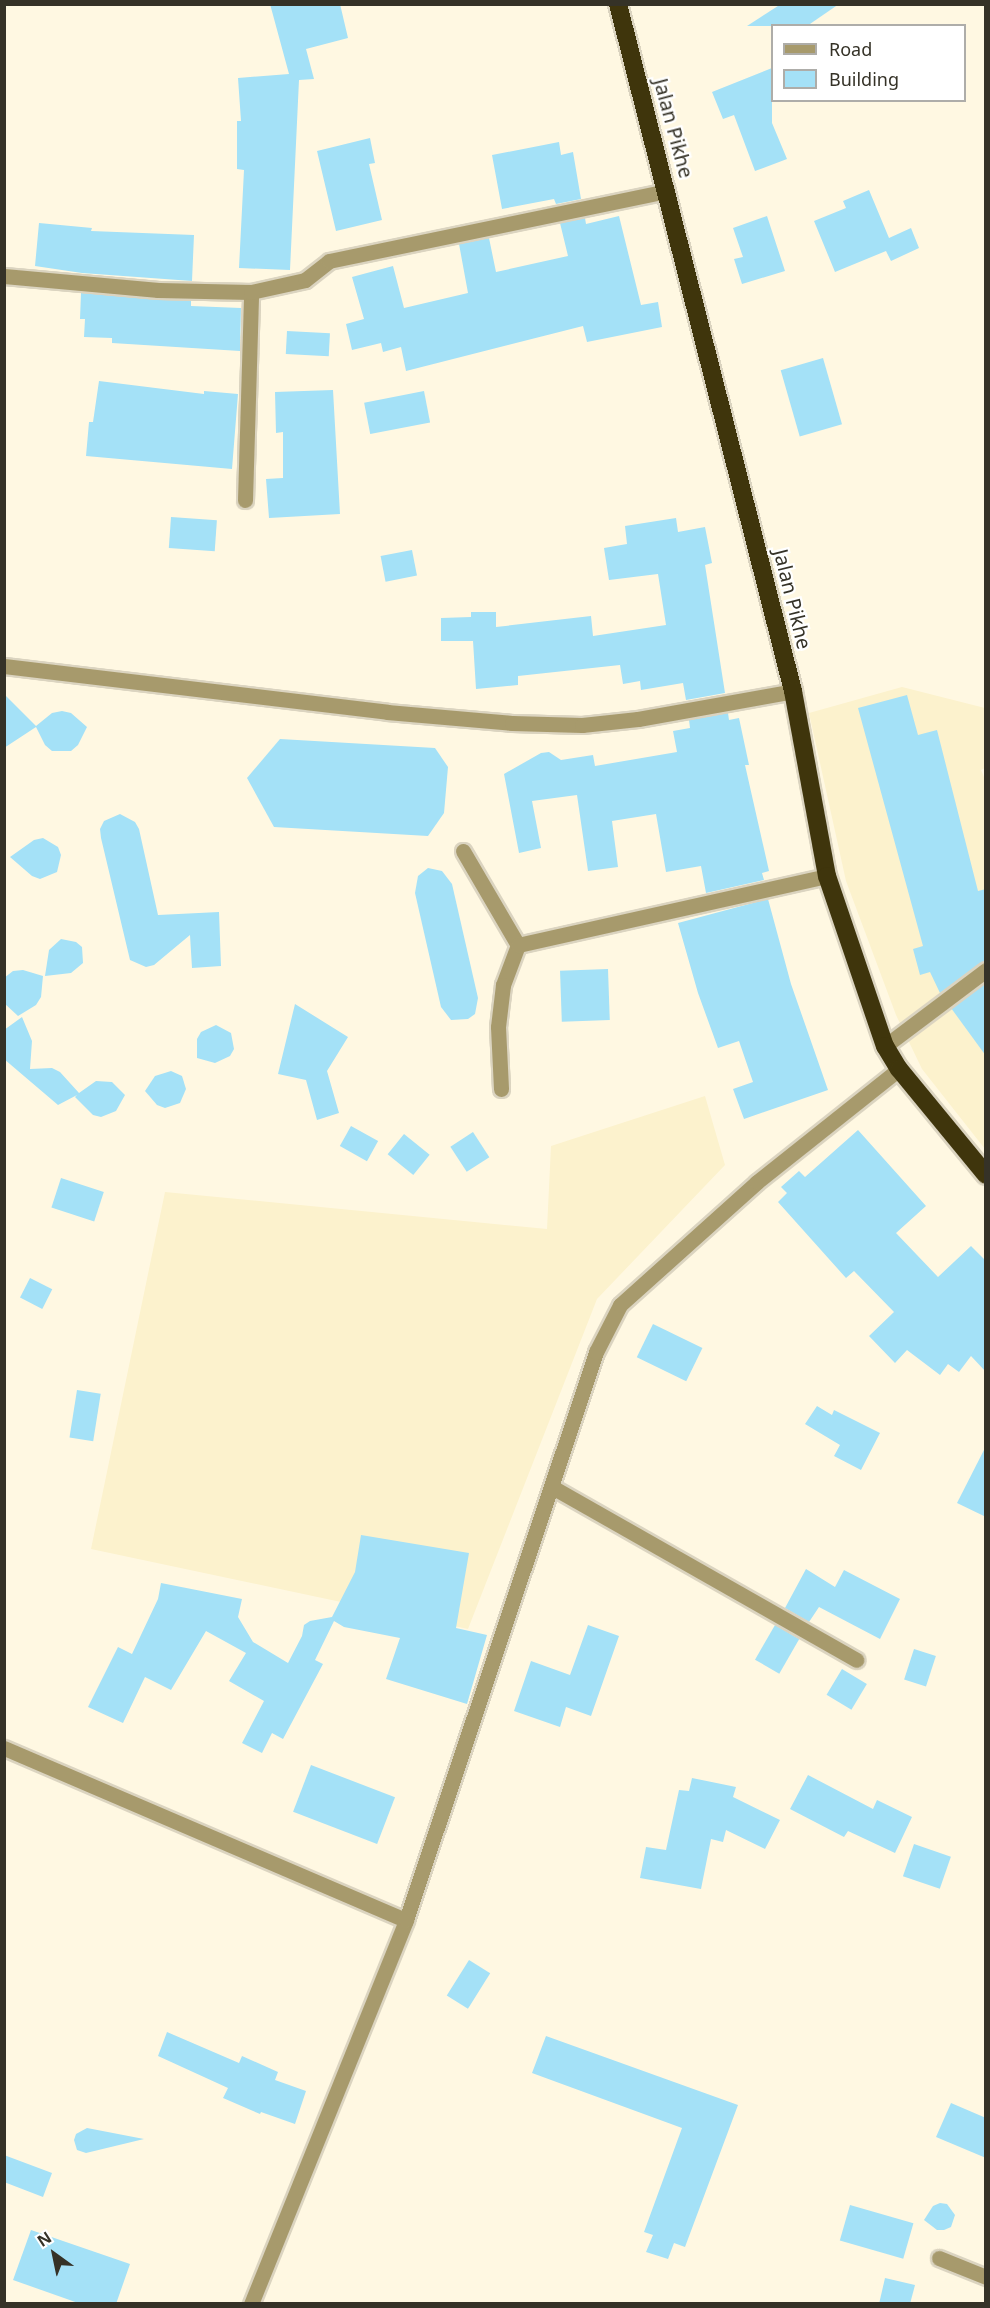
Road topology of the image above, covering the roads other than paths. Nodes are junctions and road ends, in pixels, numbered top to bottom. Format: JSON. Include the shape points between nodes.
{"nodes":[{"id":1,"x":618,"y":4,"type":"edge"},
{"id":2,"x":667,"y":191,"type":"junction"},
{"id":3,"x":4,"y":276,"type":"edge"},
{"id":4,"x":251,"y":292,"type":"junction"},
{"id":5,"x":244,"y":500,"type":"dead end"},
{"id":6,"x":4,"y":666,"type":"edge"},
{"id":7,"x":793,"y":691,"type":"junction"},
{"id":8,"x":463,"y":851,"type":"dead end"},
{"id":9,"x":827,"y":876,"type":"junction"},
{"id":10,"x":518,"y":945,"type":"junction"},
{"id":11,"x":986,"y":970,"type":"edge"},
{"id":12,"x":885,"y":1046,"type":"junction"},
{"id":13,"x":899,"y":1069,"type":"junction"},
{"id":14,"x":501,"y":1089,"type":"dead end"},
{"id":15,"x":986,"y":1174,"type":"edge"},
{"id":16,"x":552,"y":1488,"type":"junction"},
{"id":17,"x":856,"y":1660,"type":"dead end"},
{"id":18,"x":4,"y":1748,"type":"edge"},
{"id":19,"x":406,"y":1920,"type":"junction"},
{"id":20,"x":939,"y":2258,"type":"dead end"},
{"id":21,"x":986,"y":2277,"type":"edge"},
{"id":22,"x":251,"y":2304,"type":"edge"}],
"edges":[{"from":1,"to":2,"type":"highway","name":"Jalan Pikhe"},
{"from":2,"to":4,"type":"street","via":[[329,261],[305,280]]},
{"from":2,"to":7,"type":"highway","name":"Jalan Pikhe"},
{"from":3,"to":4,"type":"street","via":[[158,290]]},
{"from":4,"to":5,"type":"street"},
{"from":6,"to":7,"type":"street","via":[[397,713],[570,725],[638,719]]},
{"from":7,"to":9,"type":"highway","name":"Jalan Pikhe"},
{"from":8,"to":10,"type":"street"},
{"from":9,"to":10,"type":"street"},
{"from":9,"to":12,"type":"highway","name":"Jalan Pikhe"},
{"from":10,"to":14,"type":"street","via":[[503,985],[498,1027]]},
{"from":11,"to":12,"type":"street"},
{"from":12,"to":13,"type":"highway","name":"Jalan Pikhe"},
{"from":13,"to":15,"type":"highway","name":"Jalan Pikhe"},
{"from":13,"to":16,"type":"street","via":[[757,1182],[620,1305],[596,1352]]},
{"from":16,"to":17,"type":"street"},
{"from":16,"to":19,"type":"street"},
{"from":18,"to":19,"type":"street"},
{"from":19,"to":22,"type":"street"},
{"from":20,"to":21,"type":"street"}]}
